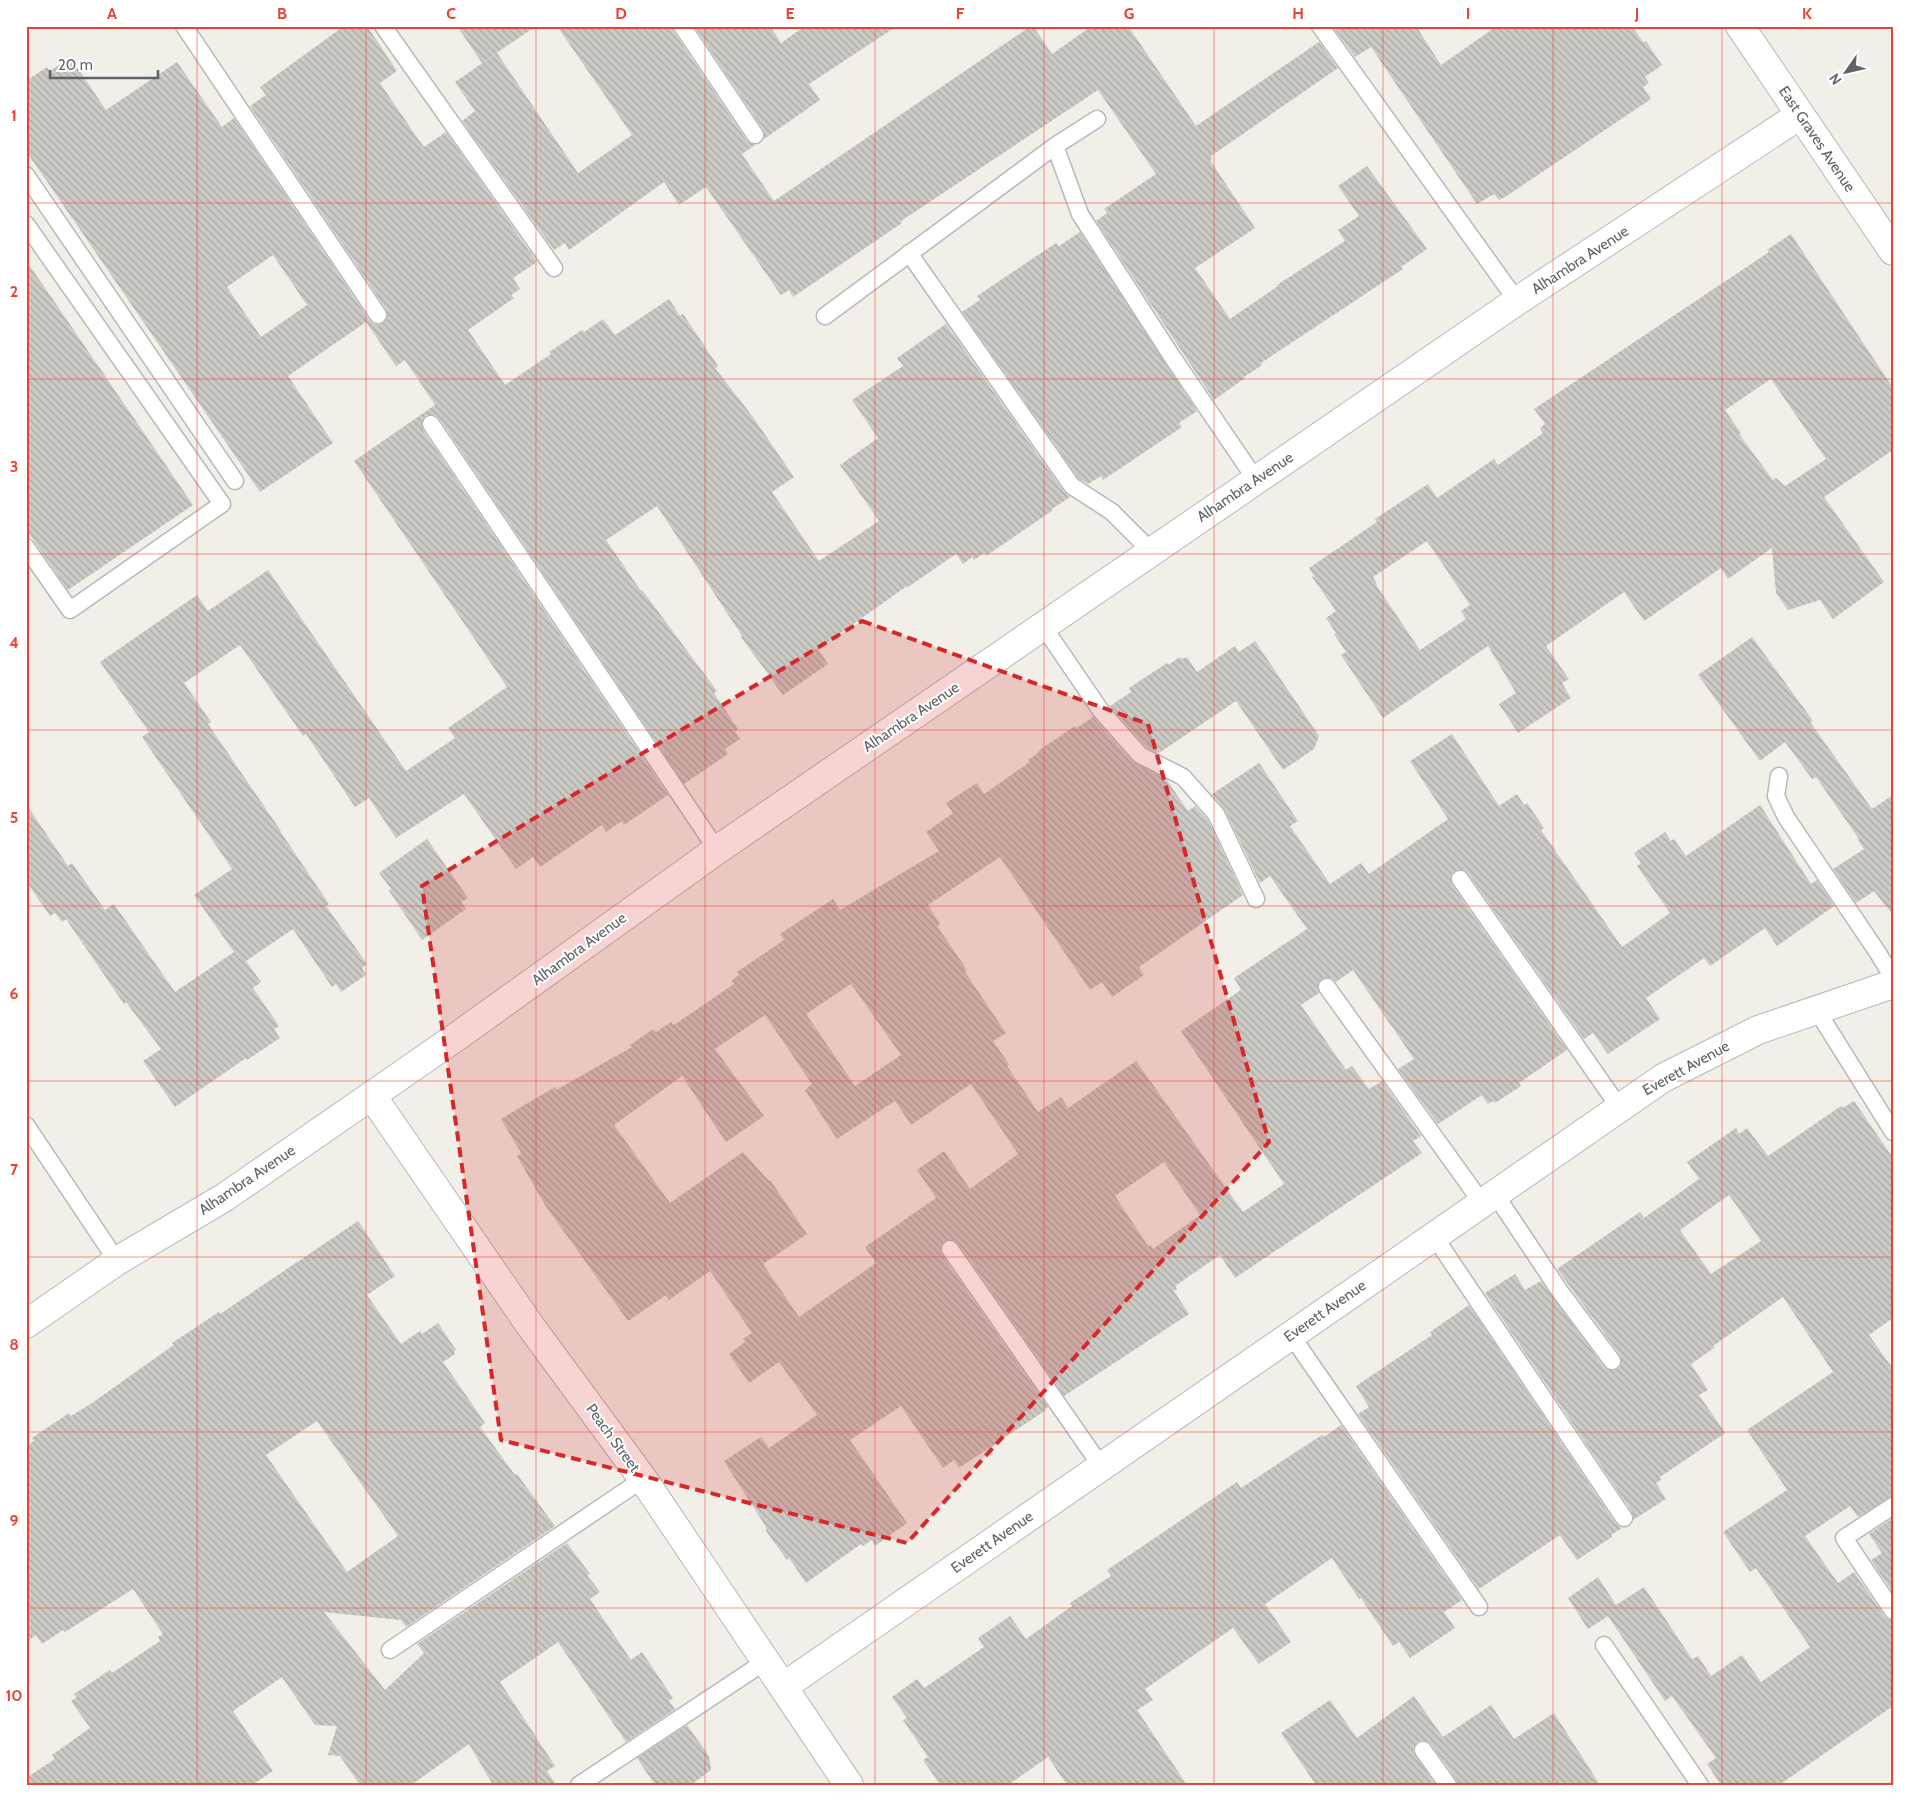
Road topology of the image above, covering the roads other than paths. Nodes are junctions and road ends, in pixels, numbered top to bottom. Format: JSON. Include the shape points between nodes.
{"nodes":[{"id":1,"x":184,"y":26,"type":"edge"},
{"id":2,"x":383,"y":26,"type":"edge"},
{"id":3,"x":682,"y":26,"type":"edge"},
{"id":4,"x":1320,"y":26,"type":"edge"},
{"id":5,"x":1740,"y":26,"type":"edge"},
{"id":6,"x":1800,"y":115,"type":"junction"},
{"id":7,"x":1097,"y":119,"type":"dead end"},
{"id":8,"x":755,"y":135,"type":"dead end"},
{"id":9,"x":1055,"y":146,"type":"junction"},
{"id":10,"x":26,"y":175,"type":"edge"},
{"id":11,"x":26,"y":224,"type":"edge"},
{"id":12,"x":1893,"y":251,"type":"edge"},
{"id":13,"x":909,"y":253,"type":"junction"},
{"id":14,"x":554,"y":268,"type":"dead end"},
{"id":15,"x":1517,"y":301,"type":"junction"},
{"id":16,"x":378,"y":315,"type":"dead end"},
{"id":17,"x":824,"y":316,"type":"dead end"},
{"id":18,"x":431,"y":424,"type":"dead end"},
{"id":19,"x":1256,"y":480,"type":"junction"},
{"id":20,"x":235,"y":481,"type":"dead end"},
{"id":21,"x":26,"y":547,"type":"edge"},
{"id":22,"x":1152,"y":552,"type":"junction"},
{"id":23,"x":1044,"y":626,"type":"junction"},
{"id":24,"x":1778,"y":776,"type":"dead end"},
{"id":25,"x":717,"y":850,"type":"junction"},
{"id":26,"x":1460,"y":879,"type":"dead end"},
{"id":27,"x":1256,"y":899,"type":"dead end"},
{"id":28,"x":1893,"y":978,"type":"edge"},
{"id":29,"x":1893,"y":984,"type":"edge"},
{"id":30,"x":1327,"y":987,"type":"dead end"},
{"id":31,"x":1816,"y":1010,"type":"junction"},
{"id":32,"x":372,"y":1096,"type":"junction"},
{"id":33,"x":1619,"y":1108,"type":"junction"},
{"id":34,"x":26,"y":1125,"type":"edge"},
{"id":35,"x":1893,"y":1132,"type":"edge"},
{"id":36,"x":1488,"y":1199,"type":"junction"},
{"id":37,"x":1434,"y":1236,"type":"junction"},
{"id":38,"x":950,"y":1249,"type":"dead end"},
{"id":39,"x":117,"y":1261,"type":"junction"},
{"id":40,"x":29,"y":1315,"type":"edge"},
{"id":41,"x":1291,"y":1335,"type":"junction"},
{"id":42,"x":1612,"y":1362,"type":"dead end"},
{"id":43,"x":1102,"y":1466,"type":"junction"},
{"id":44,"x":643,"y":1478,"type":"junction"},
{"id":45,"x":1893,"y":1506,"type":"edge"},
{"id":46,"x":1624,"y":1518,"type":"dead end"},
{"id":47,"x":1479,"y":1607,"type":"dead end"},
{"id":48,"x":1893,"y":1611,"type":"edge"},
{"id":49,"x":1604,"y":1645,"type":"dead end"},
{"id":50,"x":390,"y":1650,"type":"dead end"},
{"id":51,"x":766,"y":1661,"type":"junction"},
{"id":52,"x":783,"y":1687,"type":"junction"},
{"id":53,"x":1423,"y":1750,"type":"dead end"},
{"id":54,"x":578,"y":1785,"type":"edge"},
{"id":55,"x":849,"y":1785,"type":"edge"},
{"id":56,"x":1448,"y":1785,"type":"edge"},
{"id":57,"x":1700,"y":1785,"type":"edge"}],
"edges":[{"from":1,"to":16,"type":"lane"},
{"from":2,"to":14,"type":"lane"},
{"from":3,"to":8,"type":"lane"},
{"from":4,"to":15,"type":"lane"},
{"from":5,"to":6,"type":"street","name":"East Graves Avenue"},
{"from":6,"to":12,"type":"street","name":"East Graves Avenue"},
{"from":6,"to":15,"type":"street","name":"Alhambra Avenue"},
{"from":7,"to":9,"type":"lane"},
{"from":9,"to":13,"type":"lane"},
{"from":9,"to":19,"type":"lane","via":[[1080,214]]},
{"from":10,"to":20,"type":"lane"},
{"from":11,"to":21,"type":"lane","via":[[222,504],[70,610]]},
{"from":13,"to":17,"type":"lane"},
{"from":13,"to":22,"type":"lane","via":[[1072,486],[1112,512]]},
{"from":15,"to":19,"type":"street","name":"Alhambra Avenue"},
{"from":18,"to":25,"type":"lane"},
{"from":19,"to":22,"type":"street","name":"Alhambra Avenue"},
{"from":22,"to":23,"type":"street","name":"Alhambra Avenue"},
{"from":23,"to":25,"type":"street","name":"Alhambra Avenue"},
{"from":23,"to":27,"type":"lane","via":[[1101,711],[1140,755],[1183,777],[1216,814]]},
{"from":24,"to":28,"type":"lane","via":[[1776,796],[1786,817]]},
{"from":25,"to":32,"type":"street","name":"Alhambra Avenue"},
{"from":26,"to":33,"type":"lane"},
{"from":29,"to":31,"type":"street","name":"Everett Avenue"},
{"from":30,"to":36,"type":"lane"},
{"from":31,"to":33,"type":"street","name":"Everett Avenue","via":[[1758,1030],[1663,1078]]},
{"from":31,"to":35,"type":"lane"},
{"from":32,"to":39,"type":"street","name":"Alhambra Avenue","via":[[225,1197]]},
{"from":32,"to":44,"type":"street","name":"Peach Street","via":[[529,1324]]},
{"from":33,"to":36,"type":"street","name":"Everett Avenue"},
{"from":34,"to":39,"type":"lane"},
{"from":36,"to":37,"type":"street","name":"Everett Avenue"},
{"from":36,"to":42,"type":"lane"},
{"from":37,"to":41,"type":"street","name":"Everett Avenue"},
{"from":37,"to":46,"type":"lane"},
{"from":38,"to":43,"type":"lane"},
{"from":39,"to":40,"type":"street","name":"Alhambra Avenue"},
{"from":41,"to":43,"type":"street","name":"Everett Avenue"},
{"from":41,"to":47,"type":"lane"},
{"from":43,"to":52,"type":"street","name":"Everett Avenue"},
{"from":44,"to":50,"type":"lane"},
{"from":44,"to":51,"type":"street","name":"Peach Street"},
{"from":45,"to":48,"type":"lane","via":[[1844,1538]]},
{"from":49,"to":57,"type":"lane"},
{"from":51,"to":52,"type":"street","name":"Peach Street"},
{"from":51,"to":54,"type":"lane"},
{"from":52,"to":55,"type":"street","name":"Peach Street"},
{"from":53,"to":56,"type":"lane"}]}
